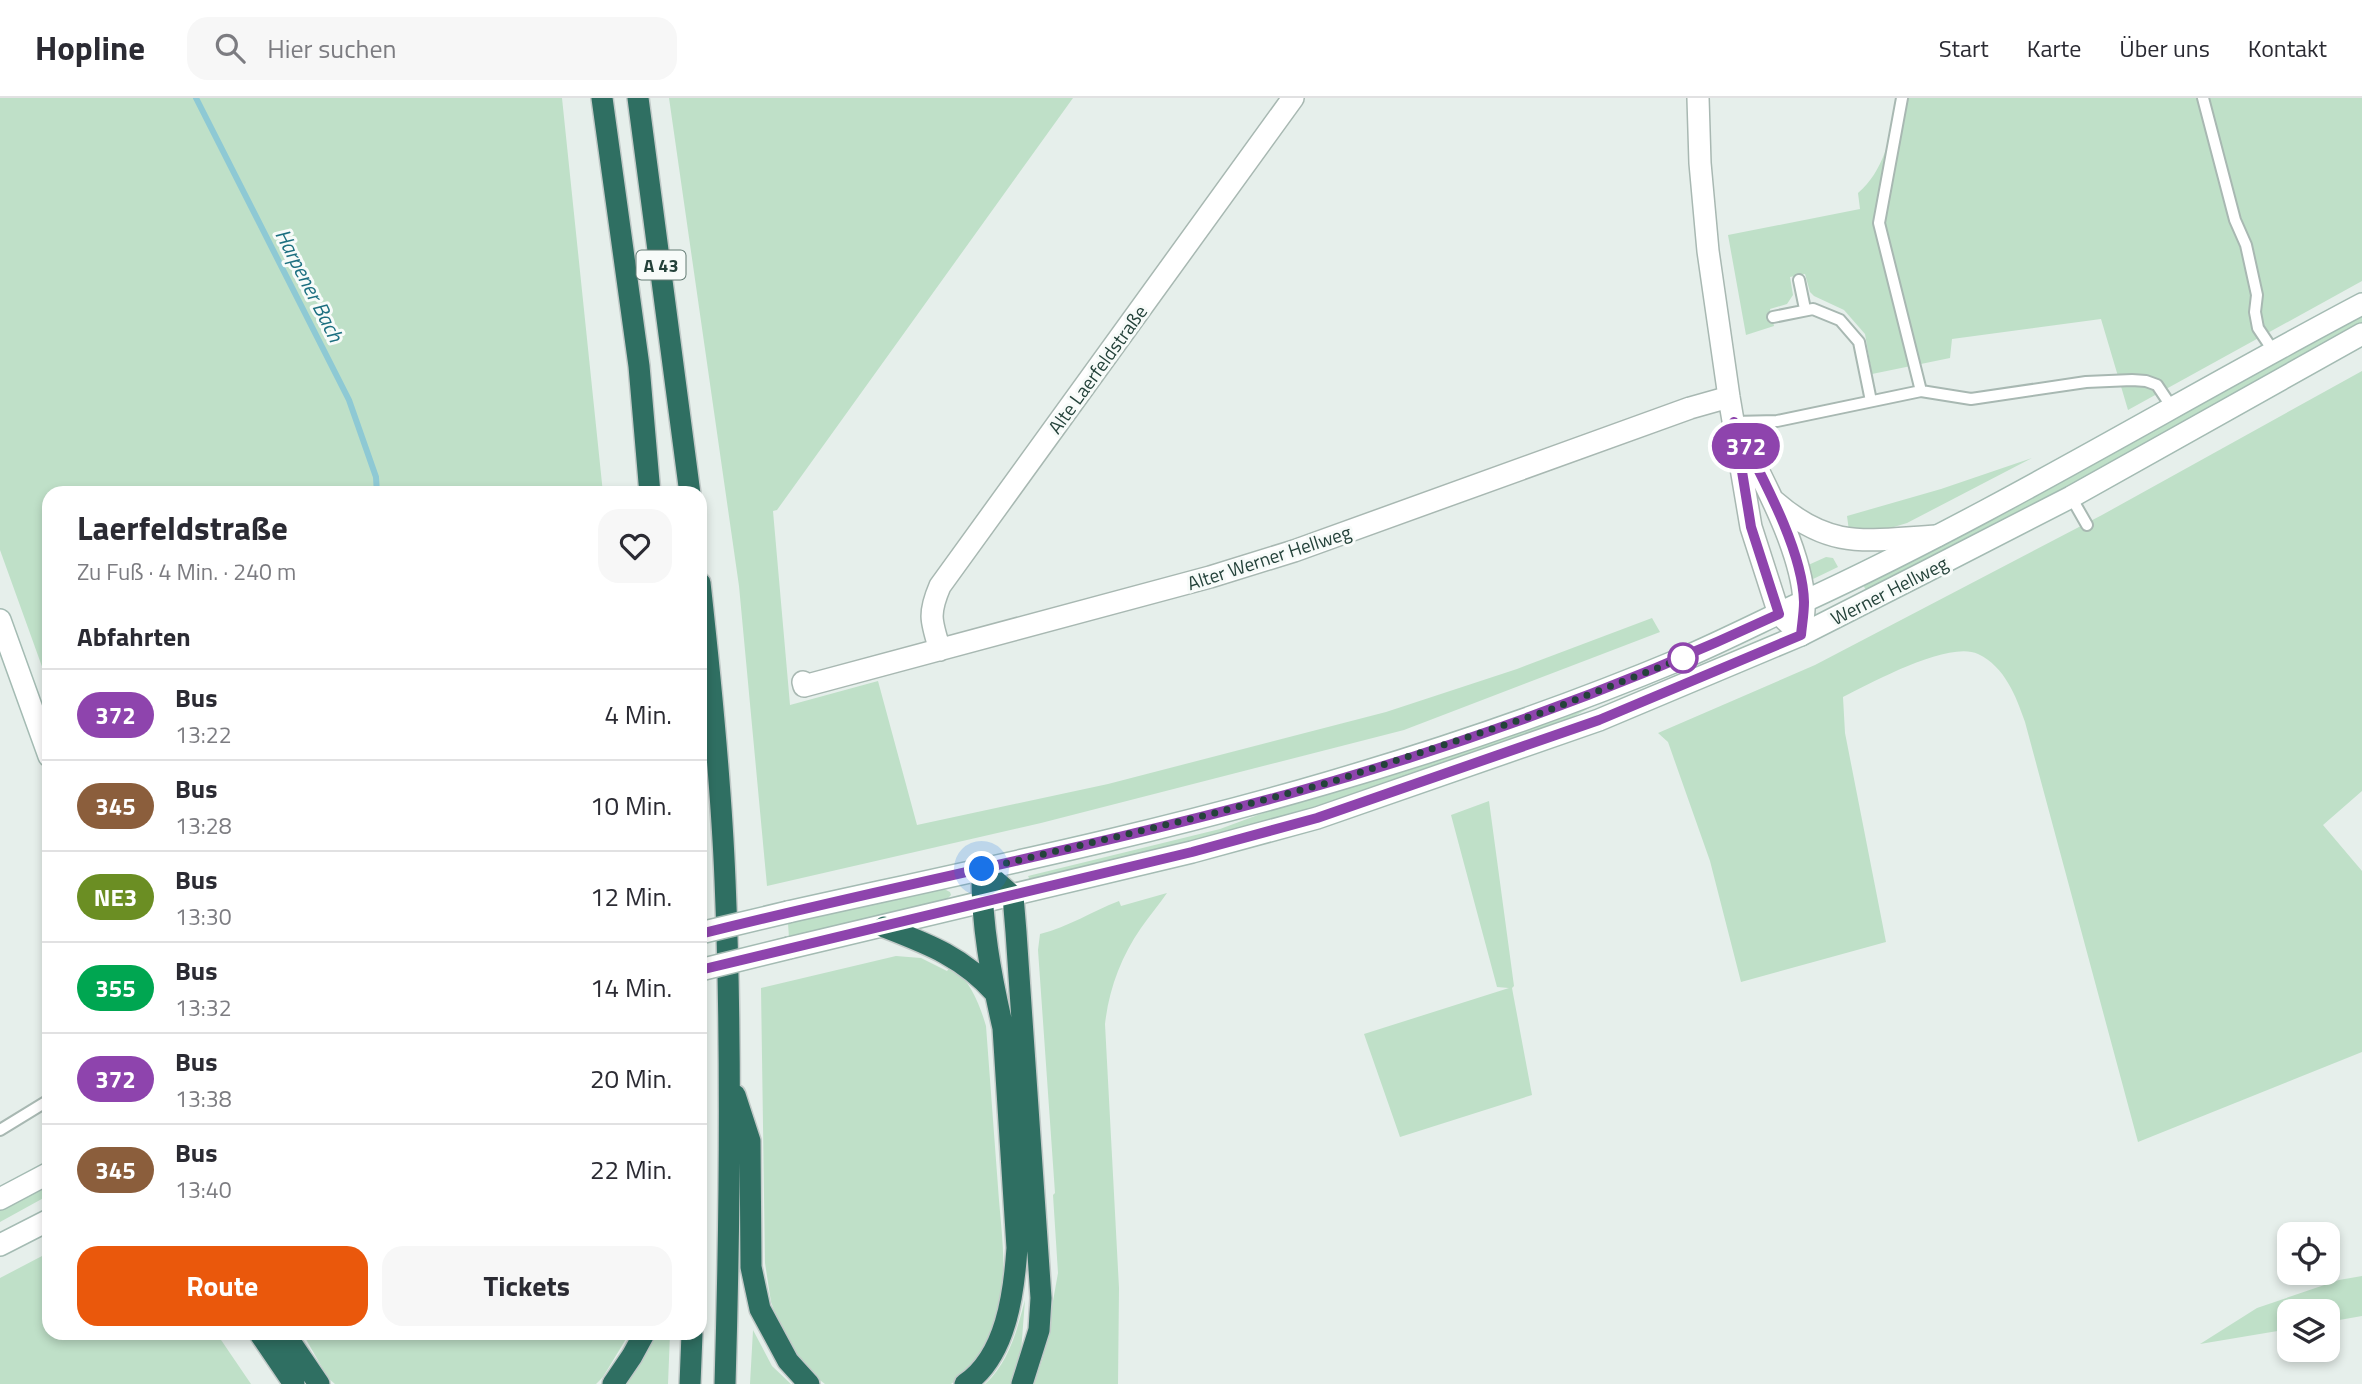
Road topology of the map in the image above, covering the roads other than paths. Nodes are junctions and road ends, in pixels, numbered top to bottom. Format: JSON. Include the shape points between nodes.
{"nodes":[{"id":1,"x":602,"y":98,"type":"edge"},
{"id":2,"x":638,"y":98,"type":"edge"},
{"id":3,"x":1293,"y":98,"type":"edge"},
{"id":4,"x":1698,"y":98,"type":"edge"},
{"id":5,"x":1902,"y":98,"type":"edge"},
{"id":6,"x":2203,"y":98,"type":"edge"},
{"id":7,"x":1799,"y":280,"type":"dead end"},
{"id":8,"x":2362,"y":304,"type":"edge"},
{"id":9,"x":1805,"y":309,"type":"junction"},
{"id":10,"x":1773,"y":317,"type":"dead end"},
{"id":11,"x":2362,"y":334,"type":"edge"},
{"id":12,"x":2274,"y":352,"type":"junction"},
{"id":13,"x":1921,"y":391,"type":"junction"},
{"id":14,"x":1729,"y":397,"type":"junction"},
{"id":15,"x":1871,"y":401,"type":"junction"},
{"id":16,"x":2173,"y":409,"type":"junction"},
{"id":17,"x":1734,"y":422,"type":"junction"},
{"id":18,"x":649,"y":486,"type":"edge"},
{"id":19,"x":689,"y":486,"type":"edge"},
{"id":20,"x":2071,"y":497,"type":"junction"},
{"id":21,"x":1774,"y":501,"type":"junction"},
{"id":22,"x":2087,"y":525,"type":"dead end"},
{"id":23,"x":1939,"y":536,"type":"junction"},
{"id":24,"x":1804,"y":601,"type":"junction"},
{"id":25,"x":1779,"y":614,"type":"junction"},
{"id":26,"x":0,"y":620,"type":"edge"},
{"id":27,"x":1801,"y":635,"type":"junction"},
{"id":28,"x":940,"y":649,"type":"junction"},
{"id":29,"x":707,"y":651,"type":"edge"},
{"id":30,"x":803,"y":682,"type":"dead end"},
{"id":31,"x":42,"y":731,"type":"edge"},
{"id":32,"x":982,"y":869,"type":"junction"},
{"id":33,"x":1013,"y":896,"type":"junction"},
{"id":34,"x":982,"y":903,"type":"junction"},
{"id":35,"x":884,"y":927,"type":"junction"},
{"id":36,"x":707,"y":931,"type":"edge"},
{"id":37,"x":707,"y":968,"type":"edge"},
{"id":38,"x":995,"y":993,"type":"junction"},
{"id":39,"x":728,"y":1073,"type":"junction"},
{"id":40,"x":42,"y":1104,"type":"edge"},
{"id":41,"x":0,"y":1130,"type":"edge"},
{"id":42,"x":42,"y":1177,"type":"edge"},
{"id":43,"x":0,"y":1199,"type":"edge"},
{"id":44,"x":42,"y":1224,"type":"edge"},
{"id":45,"x":0,"y":1245,"type":"edge"},
{"id":46,"x":264,"y":1340,"type":"edge"},
{"id":47,"x":289,"y":1340,"type":"edge"},
{"id":48,"x":641,"y":1340,"type":"edge"},
{"id":49,"x":692,"y":1340,"type":"edge"},
{"id":50,"x":294,"y":1384,"type":"edge"},
{"id":51,"x":319,"y":1384,"type":"edge"},
{"id":52,"x":613,"y":1384,"type":"edge"},
{"id":53,"x":690,"y":1384,"type":"edge"},
{"id":54,"x":725,"y":1384,"type":"edge"},
{"id":55,"x":809,"y":1384,"type":"edge"},
{"id":56,"x":965,"y":1384,"type":"edge"},
{"id":57,"x":1022,"y":1384,"type":"edge"}],
"edges":[{"from":1,"to":18,"type":"highway","number":"A 43","via":[[639,366]]},
{"from":2,"to":19,"type":"highway","number":"A 43"},
{"from":3,"to":28,"type":"main road","name":"Alte Laerfeldstraße","via":[[940,586],[931,607]]},
{"from":4,"to":14,"type":"main road","via":[[1708,251]]},
{"from":5,"to":13,"type":"lane","via":[[1879,223]]},
{"from":6,"to":12,"type":"lane","via":[[2235,220],[2246,245],[2257,295],[2258,328]]},
{"from":7,"to":9,"type":"lane"},
{"from":8,"to":12,"type":"main road","name":"Werner Hellweg"},
{"from":9,"to":10,"type":"lane"},
{"from":9,"to":15,"type":"lane","via":[[1840,320],[1859,342]]},
{"from":11,"to":20,"type":"main road","name":"Werner Hellweg"},
{"from":12,"to":16,"type":"main road","name":"Werner Hellweg"},
{"from":13,"to":15,"type":"lane"},
{"from":13,"to":16,"type":"lane","via":[[1971,399],[2086,382],[2146,381],[2157,385]]},
{"from":14,"to":17,"type":"main road"},
{"from":14,"to":28,"type":"main road","name":"Alter Werner Hellweg","via":[[1294,551]]},
{"from":15,"to":17,"type":"lane","via":[[1777,421]]},
{"from":16,"to":23,"type":"main road","name":"Werner Hellweg"},
{"from":17,"to":21,"type":"main road"},
{"from":17,"to":25,"type":"main road","via":[[1751,527]]},
{"from":20,"to":22,"type":"lane"},
{"from":20,"to":27,"type":"main road","name":"Werner Hellweg"},
{"from":21,"to":23,"type":"main road","via":[[1813,530],[1836,537]]},
{"from":21,"to":24,"type":"main road","via":[[1796,561]]},
{"from":23,"to":24,"type":"main road","name":"Werner Hellweg"},
{"from":24,"to":25,"type":"main road","name":"Werner Hellweg"},
{"from":24,"to":27,"type":"main road"},
{"from":25,"to":27,"type":"main road"},
{"from":25,"to":32,"type":"main road","name":"Werner Hellweg","via":[[1684,658],[1448,745],[1283,796]]},
{"from":26,"to":31,"type":"main road"},
{"from":27,"to":33,"type":"main road","name":"Werner Hellweg","via":[[1599,720],[1317,818]]},
{"from":28,"to":30,"type":"main road","name":"Alter Werner Hellweg","via":[[804,686]]},
{"from":29,"to":39,"type":"highway","via":[[725,880]]},
{"from":32,"to":33,"type":"highway"},
{"from":32,"to":34,"type":"highway"},
{"from":32,"to":36,"type":"main road","name":"Werner Hellweg","bridge":true},
{"from":33,"to":34,"type":"main road","name":"Werner Hellweg"},
{"from":33,"to":57,"type":"highway","via":[[1041,1298],[1039,1330]]},
{"from":34,"to":35,"type":"main road","name":"Werner Hellweg"},
{"from":34,"to":38,"type":"highway"},
{"from":35,"to":37,"type":"main road","name":"Werner Hellweg","bridge":true},
{"from":35,"to":38,"type":"highway","via":[[951,954]]},
{"from":38,"to":56,"type":"highway","via":[[1004,1040],[1015,1280],[994,1348]]},
{"from":39,"to":54,"type":"highway"},
{"from":39,"to":55,"type":"highway","via":[[750,1141],[751,1266],[760,1309],[788,1361]]},
{"from":40,"to":41,"type":"lane"},
{"from":42,"to":43,"type":"main road"},
{"from":44,"to":45,"type":"main road"},
{"from":46,"to":50,"type":"highway"},
{"from":47,"to":51,"type":"highway"},
{"from":48,"to":52,"type":"highway"},
{"from":49,"to":53,"type":"highway"}]}
